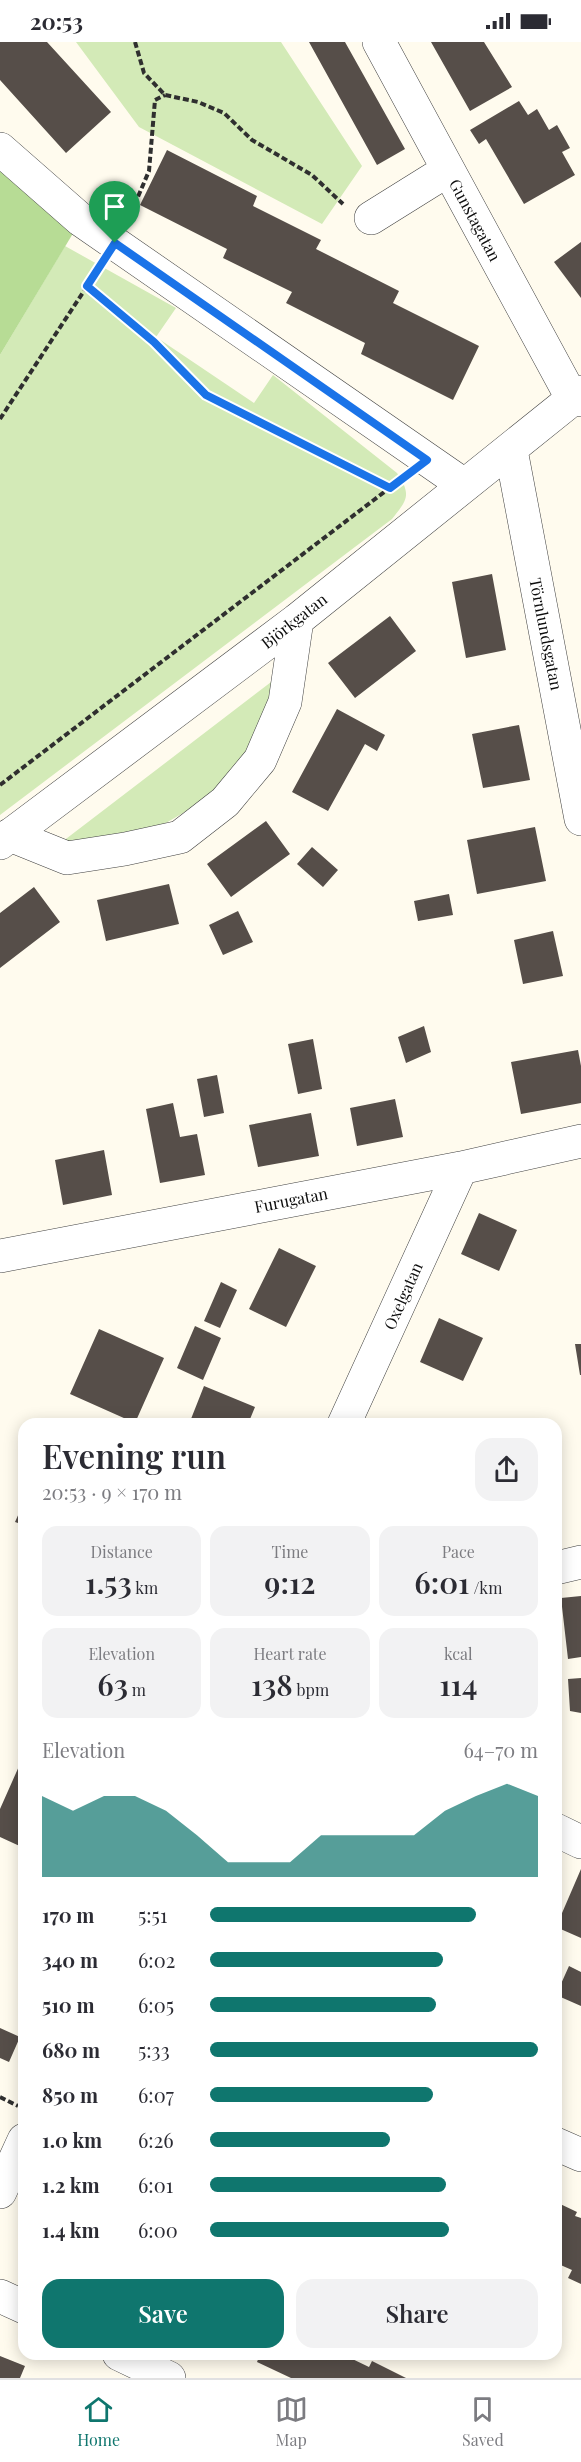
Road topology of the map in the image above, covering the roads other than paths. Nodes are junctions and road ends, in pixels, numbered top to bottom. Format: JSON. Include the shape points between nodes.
{"nodes":[{"id":1,"x":379,"y":42,"type":"edge"},
{"id":2,"x":0,"y":148,"type":"edge"},
{"id":3,"x":448,"y":170,"type":"junction"},
{"id":4,"x":370,"y":218,"type":"road end"},
{"id":5,"x":578,"y":397,"type":"edge"},
{"id":6,"x":511,"y":450,"type":"junction"},
{"id":7,"x":464,"y":485,"type":"junction"},
{"id":8,"x":297,"y":620,"type":"junction"},
{"id":9,"x":581,"y":819,"type":"edge"},
{"id":10,"x":5,"y":839,"type":"edge"},
{"id":11,"x":581,"y":1142,"type":"edge"},
{"id":12,"x":461,"y":1168,"type":"junction"},
{"id":13,"x":0,"y":1256,"type":"edge"},
{"id":14,"x":347,"y":1418,"type":"edge"},
{"id":15,"x":581,"y":1562,"type":"edge"},
{"id":16,"x":562,"y":1567,"type":"edge"},
{"id":17,"x":562,"y":1833,"type":"edge"},
{"id":18,"x":581,"y":1842,"type":"edge"},
{"id":19,"x":562,"y":2147,"type":"edge"},
{"id":20,"x":18,"y":2153,"type":"edge"},
{"id":21,"x":581,"y":2155,"type":"edge"},
{"id":22,"x":0,"y":2192,"type":"edge"},
{"id":23,"x":0,"y":2295,"type":"edge"},
{"id":24,"x":18,"y":2304,"type":"edge"},
{"id":25,"x":132,"y":2360,"type":"edge"},
{"id":26,"x":169,"y":2378,"type":"edge"}],
"edges":[{"from":1,"to":3,"type":"street","name":"Gunstagatan"},
{"from":2,"to":7,"type":"street","via":[[81,220]]},
{"from":3,"to":4,"type":"street"},
{"from":3,"to":5,"type":"street","name":"Gunstagatan"},
{"from":5,"to":6,"type":"street","name":"Björkgatan"},
{"from":6,"to":7,"type":"street","name":"Björkgatan"},
{"from":6,"to":9,"type":"street","name":"Törnlundsgatan"},
{"from":7,"to":8,"type":"street","name":"Björkgatan"},
{"from":8,"to":10,"type":"street","name":"Björkgatan"},
{"from":8,"to":10,"type":"street","via":[[285,702],[260,760],[225,802],[180,837],[67,858]]},
{"from":11,"to":12,"type":"street","name":"Furugatan"},
{"from":12,"to":13,"type":"street","name":"Furugatan"},
{"from":12,"to":14,"type":"street","name":"Oxelgatan"},
{"from":15,"to":16,"type":"street"},
{"from":17,"to":18,"type":"street"},
{"from":19,"to":21,"type":"street"},
{"from":20,"to":22,"type":"street"},
{"from":23,"to":24,"type":"street"},
{"from":25,"to":26,"type":"street"}]}
